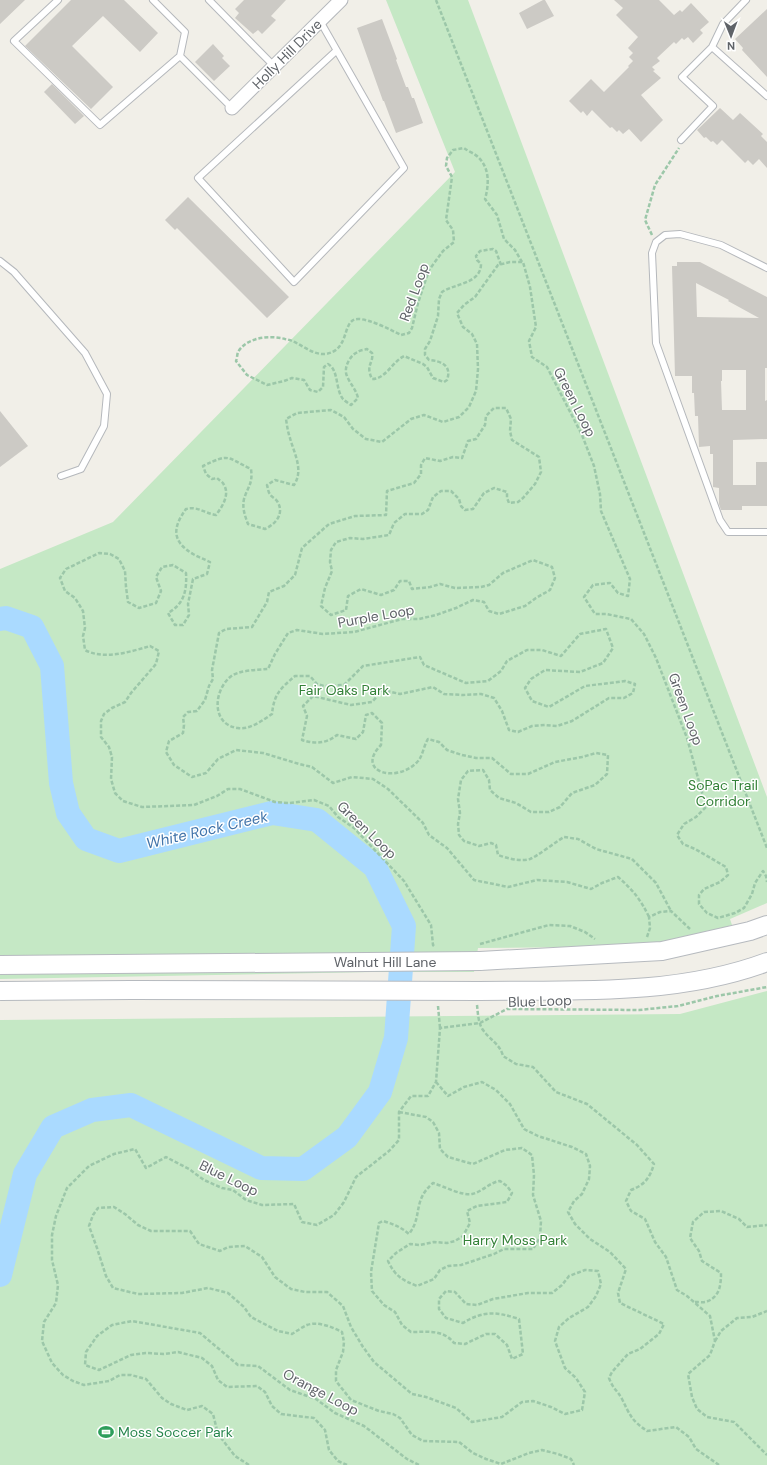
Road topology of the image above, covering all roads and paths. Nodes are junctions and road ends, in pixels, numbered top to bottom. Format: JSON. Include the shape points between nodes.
{"nodes":[{"id":1,"x":58,"y":0,"type":"edge"},
{"id":2,"x":153,"y":0,"type":"edge"},
{"id":3,"x":209,"y":0,"type":"edge"},
{"id":4,"x":341,"y":0,"type":"edge"},
{"id":5,"x":436,"y":0,"type":"edge"},
{"id":6,"x":746,"y":0,"type":"edge"},
{"id":7,"x":320,"y":21,"type":"junction"},
{"id":8,"x":712,"y":47,"type":"junction"},
{"id":9,"x":336,"y":51,"type":"junction"},
{"id":10,"x":180,"y":56,"type":"junction"},
{"id":11,"x":275,"y":67,"type":"junction"},
{"id":12,"x":767,"y":96,"type":"edge"},
{"id":13,"x":232,"y":108,"type":"joint"},
{"id":14,"x":681,"y":140,"type":"joint"},
{"id":15,"x":656,"y":242,"type":"junction"},
{"id":16,"x":0,"y":261,"type":"edge"},
{"id":17,"x":523,"y":262,"type":"junction"},
{"id":18,"x":500,"y":265,"type":"junction"},
{"id":19,"x":767,"y":268,"type":"edge"},
{"id":20,"x":61,"y":476,"type":"dead end"},
{"id":21,"x":767,"y":532,"type":"edge"},
{"id":22,"x":767,"y":848,"type":"edge"},
{"id":23,"x":767,"y":882,"type":"edge"},
{"id":24,"x":671,"y":910,"type":"junction"},
{"id":25,"x":649,"y":917,"type":"junction"},
{"id":26,"x":767,"y":925,"type":"edge"},
{"id":27,"x":693,"y":932,"type":"dead end"},
{"id":28,"x":646,"y":941,"type":"dead end"},
{"id":29,"x":600,"y":942,"type":"dead end"},
{"id":30,"x":440,"y":946,"type":"dead end"},
{"id":31,"x":479,"y":953,"type":"junction"},
{"id":32,"x":767,"y":962,"type":"edge"},
{"id":33,"x":0,"y":965,"type":"edge"},
{"id":34,"x":767,"y":987,"type":"edge"},
{"id":35,"x":0,"y":991,"type":"edge"},
{"id":36,"x":480,"y":1023,"type":"junction"},
{"id":37,"x":436,"y":1082,"type":"junction"},
{"id":38,"x":399,"y":1112,"type":"junction"},
{"id":39,"x":767,"y":1225,"type":"edge"},
{"id":40,"x":695,"y":1302,"type":"junction"},
{"id":41,"x":767,"y":1311,"type":"edge"},
{"id":42,"x":715,"y":1341,"type":"junction"},
{"id":43,"x":767,"y":1456,"type":"edge"},
{"id":44,"x":249,"y":1465,"type":"edge"},
{"id":45,"x":347,"y":1465,"type":"edge"},
{"id":46,"x":419,"y":1465,"type":"edge"},
{"id":47,"x":574,"y":1465,"type":"edge"},
{"id":48,"x":719,"y":1465,"type":"edge"}],
"edges":[{"from":1,"to":10,"type":"lane","via":[[14,41],[100,125]]},
{"from":2,"to":10,"type":"lane","via":[[185,32]]},
{"from":3,"to":11,"type":"lane"},
{"from":4,"to":7,"type":"street","name":"Holly Hill Drive"},
{"from":5,"to":22,"type":"path"},
{"from":6,"to":8,"type":"lane","via":[[723,24]]},
{"from":7,"to":9,"type":"lane"},
{"from":7,"to":11,"type":"street","name":"Holly Hill Drive"},
{"from":8,"to":12,"type":"lane"},
{"from":8,"to":14,"type":"lane","via":[[682,77],[713,106]]},
{"from":9,"to":9,"type":"lane","via":[[404,168],[294,282],[198,178]]},
{"from":10,"to":13,"type":"lane"},
{"from":11,"to":13,"type":"street","name":"Holly Hill Drive"},
{"from":14,"to":15,"type":"path","via":[[680,146],[655,185],[645,220]]},
{"from":15,"to":19,"type":"lane","via":[[665,235],[680,234],[721,245]]},
{"from":15,"to":21,"type":"lane","via":[[652,253],[656,343],[720,520],[728,532]]},
{"from":16,"to":20,"type":"lane","via":[[14,272],[85,353],[107,394],[104,426],[81,469]]},
{"from":17,"to":18,"type":"path"},
{"from":17,"to":18,"type":"path","name":"Red Loop","via":[[504,239],[497,215],[485,199],[488,176],[478,156],[464,148],[453,150],[446,158],[446,166],[452,177],[446,220],[453,230],[454,242],[443,251],[429,270],[409,333],[401,336],[378,324],[358,319],[351,322],[342,345],[326,354],[318,354],[287,339],[266,337],[254,339],[246,344],[238,353],[236,362],[247,375],[267,384],[292,378],[304,380],[310,390],[318,392],[323,387],[324,367],[328,364],[334,370],[343,399],[351,405],[358,398],[346,375],[346,367],[357,352],[367,349],[372,353],[369,366],[372,379],[377,379],[404,356],[423,364],[433,378],[444,382],[449,374],[447,368],[437,361],[429,360],[425,355],[438,316],[442,292],[464,284],[476,275],[481,268],[481,264],[476,260],[480,251],[496,251]]},
{"from":17,"to":23,"type":"path","name":"Green Loop","via":[[536,327],[529,341],[532,357],[547,367],[582,435],[594,466],[601,511],[630,579],[628,596],[618,593],[610,583],[593,585],[584,597],[595,614],[631,619],[644,634],[687,738],[706,807],[684,824],[677,834],[683,844],[726,867],[728,875],[720,882],[704,889],[699,894],[699,904],[707,913],[718,918],[735,913],[744,908],[763,871]]},
{"from":18,"to":30,"type":"path","name":"Green Loop","via":[[457,313],[463,327],[472,334],[478,350],[476,391],[469,407],[459,417],[443,422],[424,415],[411,419],[382,442],[366,439],[353,429],[344,417],[331,410],[297,412],[286,419],[298,463],[298,478],[294,485],[275,480],[267,485],[280,510],[274,525],[265,529],[248,524],[244,514],[244,499],[252,478],[251,469],[232,458],[220,458],[203,466],[206,474],[224,484],[226,500],[216,515],[193,507],[186,509],[179,519],[176,537],[192,553],[210,562],[207,574],[193,579],[188,604],[189,615],[183,625],[175,625],[168,613],[176,609],[181,602],[187,582],[186,573],[173,565],[162,567],[156,577],[161,591],[156,603],[139,608],[128,602],[125,571],[119,559],[110,554],[99,553],[66,568],[60,578],[65,591],[75,598],[83,611],[85,650],[102,655],[150,646],[159,651],[156,664],[125,702],[104,714],[101,721],[101,737],[109,747],[112,757],[111,779],[115,793],[123,801],[142,808],[194,805],[228,789],[240,789],[275,802],[314,800],[329,806],[338,817],[354,828],[404,881],[431,926],[433,945]]},
{"from":24,"to":25,"type":"path"},
{"from":24,"to":25,"type":"path","name":"Purple Loop","via":[[656,883],[632,859],[596,849],[578,839],[564,837],[530,859],[518,859],[498,855],[496,845],[491,843],[479,846],[464,841],[459,835],[459,792],[461,780],[468,771],[483,770],[489,780],[490,790],[499,798],[516,803],[530,812],[549,812],[560,807],[572,793],[595,785],[607,774],[608,755],[596,753],[555,762],[528,774],[511,774],[492,758],[462,755],[447,750],[440,742],[428,739],[419,759],[406,771],[383,774],[375,768],[372,761],[375,751],[381,745],[382,723],[372,713],[366,715],[363,732],[356,739],[337,735],[328,741],[313,743],[302,740],[307,716],[303,706],[314,696],[351,705],[372,702],[383,690],[400,694],[433,687],[444,694],[481,694],[494,698],[509,730],[518,732],[532,726],[557,726],[572,721],[609,698],[624,698],[633,693],[635,684],[625,681],[585,686],[549,707],[532,701],[525,688],[531,678],[544,670],[580,672],[603,663],[613,648],[606,629],[580,634],[561,656],[542,650],[527,650],[507,661],[488,681],[466,683],[424,665],[420,657],[395,660],[363,666],[344,685],[324,686],[317,684],[310,676],[294,676],[274,699],[272,714],[257,724],[240,728],[228,725],[220,717],[217,704],[221,690],[229,677],[268,668],[288,633],[297,630],[323,634],[354,632],[402,619],[436,615],[473,600],[484,602],[489,611],[499,614],[525,606],[550,590],[555,578],[552,568],[533,560],[503,573],[489,585],[481,587],[455,588],[440,584],[412,588],[409,581],[400,581],[394,590],[381,595],[361,589],[348,596],[346,610],[331,615],[321,606],[332,571],[331,550],[336,542],[350,538],[389,535],[394,523],[405,514],[422,514],[428,510],[433,497],[441,491],[451,491],[465,510],[473,509],[484,492],[494,488],[507,492],[509,503],[518,502],[523,498],[541,472],[540,457],[512,440],[511,419],[506,408],[494,408],[486,416],[476,439],[468,441],[462,458],[453,457],[440,461],[425,458],[421,465],[421,474],[414,483],[387,491],[386,515],[355,516],[329,524],[302,548],[295,575],[284,586],[269,592],[267,602],[252,627],[226,629],[219,633],[212,670],[213,679],[205,700],[197,711],[188,712],[182,717],[183,733],[169,741],[166,752],[174,765],[192,777],[206,773],[218,759],[236,750],[263,753],[312,767],[333,784],[352,777],[373,779],[388,789],[413,813],[429,835],[447,848],[474,880],[508,887],[537,880],[567,882],[591,889],[618,877],[642,902]]},
{"from":24,"to":27,"type":"path"},
{"from":25,"to":28,"type":"path","via":[[650,928]]},
{"from":26,"to":31,"type":"main road","name":"Walnut Hill Lane","via":[[662,951]]},
{"from":29,"to":31,"type":"path","via":[[570,926],[549,925]]},
{"from":31,"to":33,"type":"main road","name":"Walnut Hill Lane","bridge":true},
{"from":32,"to":35,"type":"main road","name":"Walnut Hill Lane","bridge":true,"via":[[717,977],[681,983],[598,990]]},
{"from":34,"to":36,"type":"path","name":"Blue Loop","via":[[678,1006],[639,1010],[507,1010]]},
{"from":36,"to":37,"type":"path","name":"Blue Loop","via":[[440,1028]]},
{"from":36,"to":40,"type":"path","via":[[483,1030],[501,1048],[503,1056],[516,1064],[533,1067],[556,1092],[587,1104],[637,1145],[654,1164],[651,1174],[640,1187],[631,1190],[626,1200],[632,1211],[645,1219],[666,1257],[677,1290]]},
{"from":37,"to":38,"type":"path","via":[[428,1096],[411,1096]]},
{"from":37,"to":48,"type":"path","via":[[448,1096],[464,1087],[482,1082],[496,1090],[510,1104],[524,1129],[586,1154],[590,1166],[589,1179],[582,1194],[574,1201],[568,1212],[575,1224],[590,1239],[610,1252],[626,1269],[618,1293],[620,1303],[664,1324],[659,1334],[640,1349],[628,1354],[612,1372],[609,1378],[612,1387],[635,1423],[647,1431],[676,1427],[689,1436],[696,1449]]},
{"from":38,"to":44,"type":"path","name":"Blue Loop","via":[[399,1140],[356,1177],[344,1202],[334,1215],[317,1225],[302,1222],[294,1204],[262,1205],[246,1200],[233,1190],[204,1180],[190,1169],[166,1157],[146,1168],[135,1149],[114,1154],[89,1166],[67,1188],[52,1235],[52,1260],[58,1285],[56,1302],[44,1322],[42,1341],[52,1362],[62,1375],[84,1385],[109,1381],[120,1375],[131,1375],[146,1379],[162,1398],[171,1404],[187,1410],[202,1406],[213,1414],[218,1434],[235,1456]]},
{"from":38,"to":47,"type":"path","name":"Orange Loop","via":[[426,1117],[433,1122],[439,1133],[440,1148],[448,1157],[473,1164],[505,1150],[522,1148],[532,1154],[533,1195],[542,1221],[540,1237],[533,1249],[504,1249],[461,1265],[448,1266],[440,1270],[434,1279],[417,1286],[403,1280],[392,1270],[388,1261],[396,1253],[410,1244],[455,1241],[464,1236],[470,1222],[467,1211],[477,1206],[507,1202],[512,1193],[500,1181],[471,1194],[433,1183],[420,1198],[413,1228],[409,1234],[393,1224],[383,1221],[379,1224],[371,1272],[372,1291],[384,1305],[395,1312],[402,1325],[411,1332],[433,1331],[450,1337],[454,1343],[465,1344],[486,1334],[495,1334],[507,1345],[512,1359],[522,1354],[519,1319],[486,1313],[474,1316],[464,1323],[446,1318],[439,1309],[439,1299],[446,1291],[455,1292],[466,1304],[477,1305],[521,1294],[552,1293],[570,1276],[585,1270],[598,1271],[600,1284],[596,1296],[588,1307],[559,1327],[555,1341],[565,1368],[576,1378],[585,1392],[582,1410],[565,1414],[533,1401],[522,1402],[502,1417],[472,1422],[456,1408],[412,1394],[374,1362],[351,1327],[343,1306],[327,1292],[291,1289],[275,1277],[262,1257],[245,1246],[228,1246],[220,1251],[200,1244],[190,1231],[151,1232],[114,1207],[98,1208],[89,1226],[106,1276],[113,1288],[138,1294],[182,1293],[208,1288],[228,1293],[251,1317],[278,1331],[292,1334],[307,1325],[320,1324],[334,1328],[342,1332],[344,1342],[336,1370],[336,1381],[351,1400],[400,1418],[412,1435],[423,1441],[459,1442],[473,1453],[501,1464],[542,1450],[571,1460]]},
{"from":39,"to":40,"type":"path","via":[[747,1227],[739,1219],[721,1211],[704,1212],[693,1222],[690,1238],[702,1261],[721,1273],[721,1285],[717,1294],[708,1302]]},
{"from":40,"to":42,"type":"path","via":[[710,1316]]},
{"from":41,"to":42,"type":"path","via":[[752,1317],[737,1318],[721,1331]]},
{"from":42,"to":43,"type":"path","via":[[710,1355],[688,1374],[697,1409],[707,1417],[734,1422]]},
{"from":45,"to":46,"type":"path","name":"Orange Loop","via":[[338,1461],[328,1450],[325,1430],[314,1418],[281,1414],[272,1406],[265,1392],[257,1386],[227,1387],[218,1380],[212,1366],[202,1358],[178,1352],[146,1353],[131,1355],[99,1370],[85,1365],[86,1352],[98,1336],[112,1325],[132,1321],[200,1333],[238,1365],[258,1366],[290,1390],[316,1399],[335,1413],[364,1426],[407,1459]]}]}
